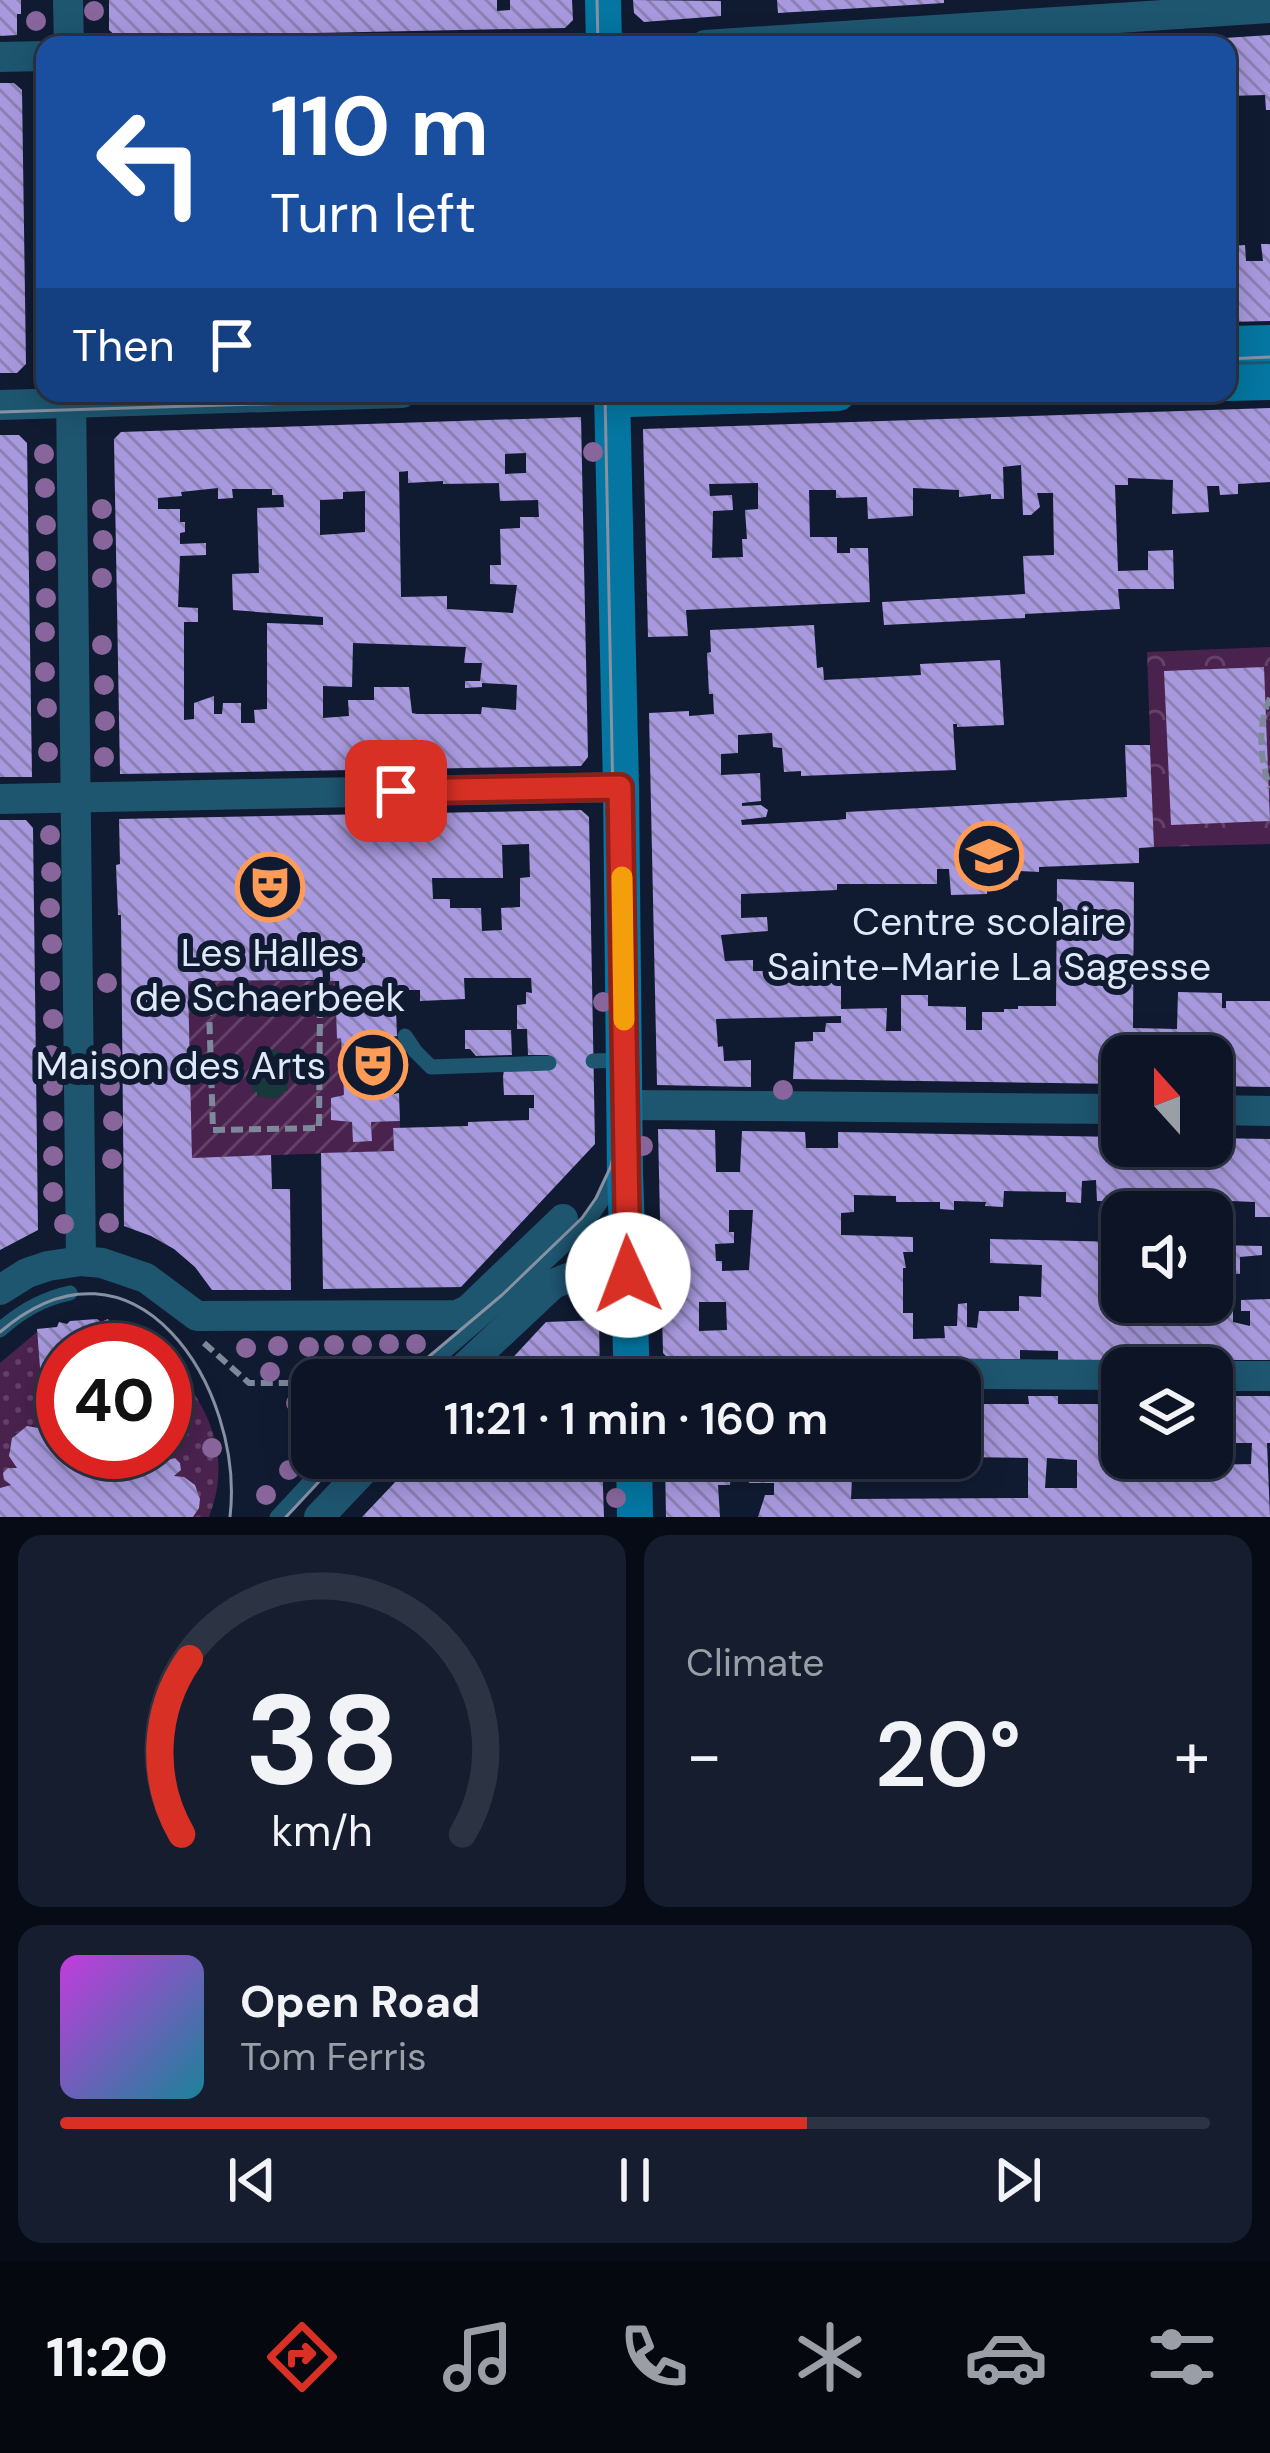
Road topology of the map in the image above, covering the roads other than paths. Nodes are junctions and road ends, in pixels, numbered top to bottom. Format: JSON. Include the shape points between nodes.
{"nodes":[{"id":1,"x":68,"y":0,"type":"edge"},
{"id":2,"x":603,"y":0,"type":"edge"},
{"id":3,"x":1270,"y":8,"type":"edge"},
{"id":4,"x":69,"y":36,"type":"edge"},
{"id":5,"x":604,"y":36,"type":"edge"},
{"id":6,"x":842,"y":36,"type":"edge"},
{"id":7,"x":36,"y":56,"type":"edge"},
{"id":8,"x":0,"y":57,"type":"edge"},
{"id":9,"x":1270,"y":343,"type":"edge"},
{"id":10,"x":1236,"y":344,"type":"edge"},
{"id":11,"x":1270,"y":364,"type":"edge"},
{"id":12,"x":1236,"y":365,"type":"edge"},
{"id":13,"x":1270,"y":382,"type":"edge"},
{"id":14,"x":1236,"y":383,"type":"edge"},
{"id":15,"x":36,"y":402,"type":"edge"},
{"id":16,"x":72,"y":402,"type":"edge"},
{"id":17,"x":612,"y":402,"type":"edge"},
{"id":18,"x":0,"y":405,"type":"edge"},
{"id":19,"x":620,"y":787,"type":"junction"},
{"id":20,"x":75,"y":797,"type":"junction"},
{"id":21,"x":0,"y":799,"type":"edge"},
{"id":22,"x":406,"y":1036,"type":"road end"},
{"id":23,"x":549,"y":1063,"type":"dead end"},
{"id":24,"x":1101,"y":1110,"type":"edge"},
{"id":25,"x":1233,"y":1110,"type":"edge"},
{"id":26,"x":1270,"y":1111,"type":"edge"},
{"id":27,"x":625,"y":1123,"type":"junction"},
{"id":28,"x":563,"y":1219,"type":"dead end"},
{"id":29,"x":81,"y":1261,"type":"junction"},
{"id":30,"x":628,"y":1275,"type":"junction"},
{"id":31,"x":0,"y":1290,"type":"edge"},
{"id":32,"x":70,"y":1293,"type":"dead end"},
{"id":33,"x":0,"y":1330,"type":"edge"},
{"id":34,"x":436,"y":1359,"type":"edge"},
{"id":35,"x":473,"y":1359,"type":"edge"},
{"id":36,"x":631,"y":1359,"type":"edge"},
{"id":37,"x":981,"y":1375,"type":"edge"},
{"id":38,"x":1101,"y":1375,"type":"edge"},
{"id":39,"x":1233,"y":1376,"type":"edge"},
{"id":40,"x":1270,"y":1376,"type":"edge"},
{"id":41,"x":313,"y":1479,"type":"edge"},
{"id":42,"x":355,"y":1479,"type":"edge"},
{"id":43,"x":634,"y":1479,"type":"edge"},
{"id":44,"x":278,"y":1517,"type":"edge"},
{"id":45,"x":320,"y":1517,"type":"edge"},
{"id":46,"x":635,"y":1517,"type":"edge"}],
"edges":[{"from":1,"to":4,"type":"street"},
{"from":2,"to":5,"type":"street"},
{"from":3,"to":6,"type":"street"},
{"from":7,"to":8,"type":"street"},
{"from":9,"to":10,"type":"street"},
{"from":11,"to":12,"type":"lane"},
{"from":13,"to":14,"type":"street"},
{"from":15,"to":18,"type":"street"},
{"from":16,"to":20,"type":"street"},
{"from":17,"to":19,"type":"street"},
{"from":19,"to":20,"type":"street"},
{"from":19,"to":27,"type":"street","via":[[609,1060]]},
{"from":20,"to":21,"type":"street"},
{"from":20,"to":29,"type":"street"},
{"from":22,"to":23,"type":"lane","via":[[431,1067]]},
{"from":24,"to":27,"type":"street"},
{"from":25,"to":26,"type":"street"},
{"from":27,"to":30,"type":"street"},
{"from":27,"to":34,"type":"lane","via":[[608,1192],[592,1216]]},
{"from":28,"to":29,"type":"street","via":[[457,1315],[197,1316],[133,1272]]},
{"from":29,"to":31,"type":"street","via":[[48,1266]]},
{"from":30,"to":35,"type":"street","via":[[553,1284]]},
{"from":30,"to":36,"type":"street"},
{"from":32,"to":33,"type":"lane","via":[[38,1303]]},
{"from":37,"to":38,"type":"street"},
{"from":39,"to":40,"type":"street"},
{"from":41,"to":44,"type":"lane"},
{"from":42,"to":45,"type":"street"},
{"from":43,"to":46,"type":"street"}]}
